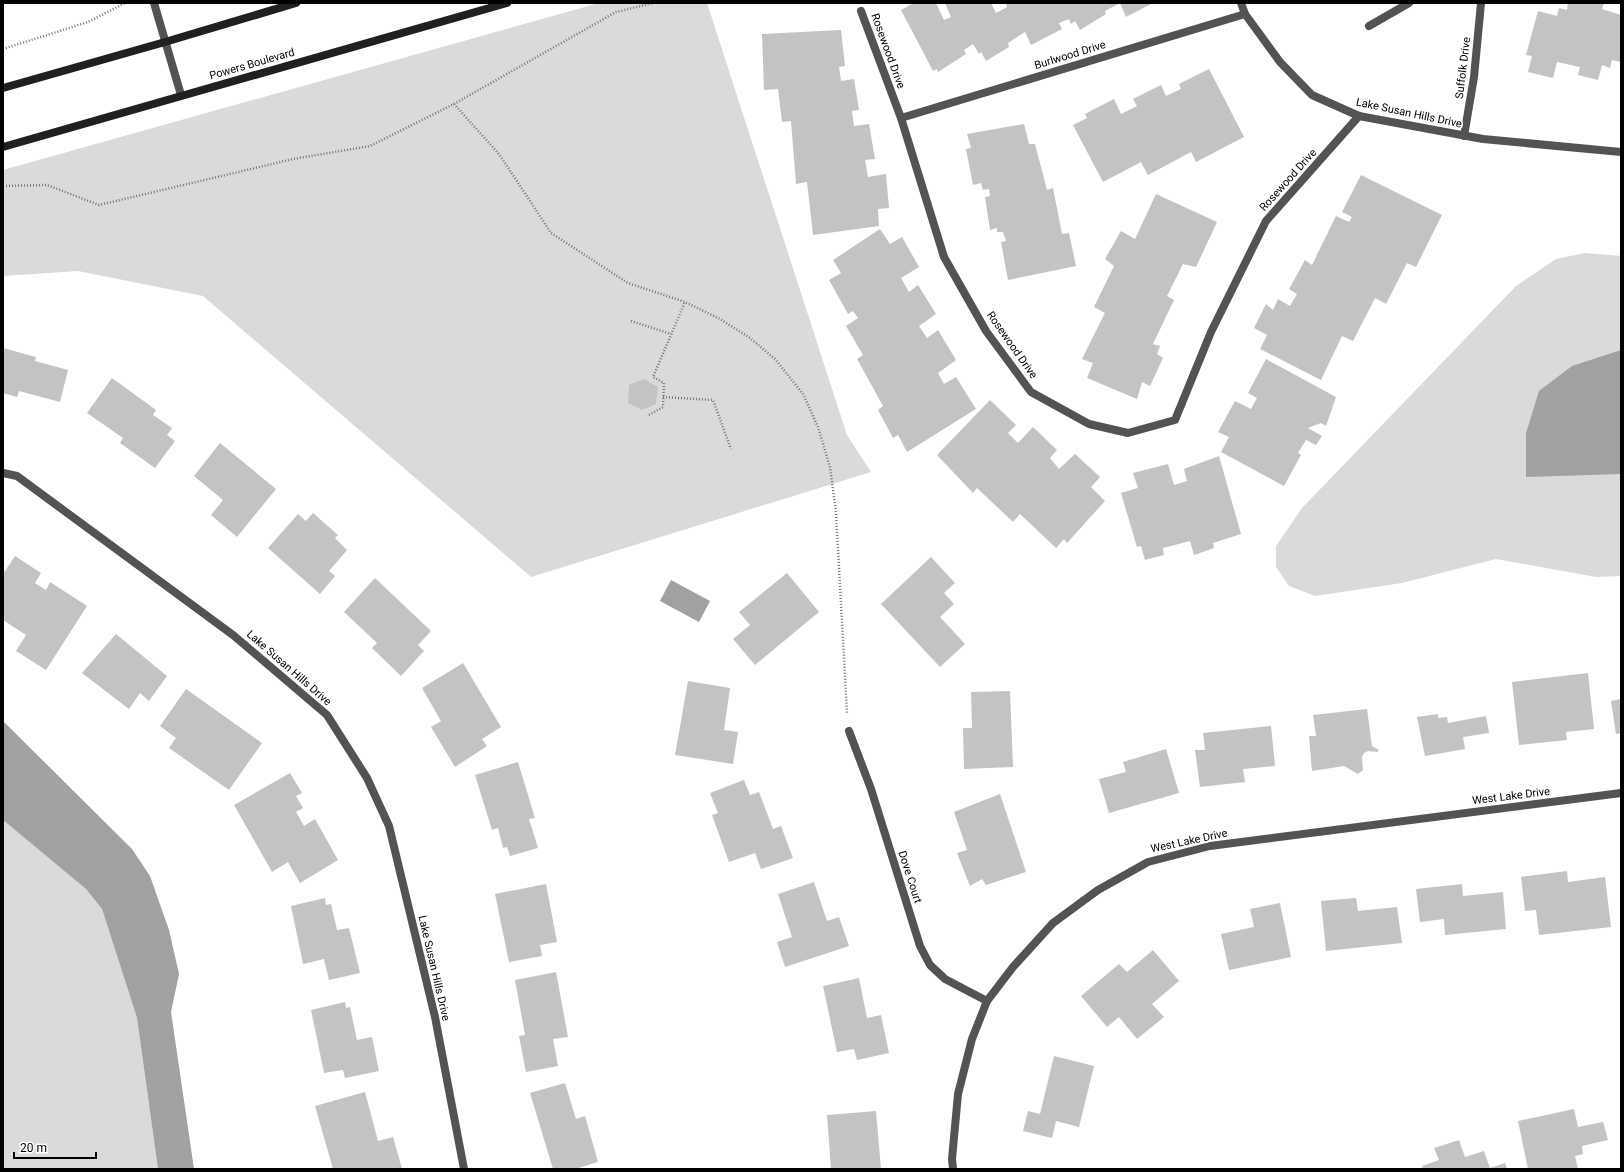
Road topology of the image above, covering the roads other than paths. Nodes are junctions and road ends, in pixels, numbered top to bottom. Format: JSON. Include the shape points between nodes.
{"nodes":[{"id":1,"x":154,"y":3,"type":"edge"},
{"id":2,"x":296,"y":3,"type":"edge"},
{"id":3,"x":507,"y":3,"type":"edge"},
{"id":4,"x":1242,"y":3,"type":"edge"},
{"id":5,"x":1409,"y":3,"type":"edge"},
{"id":6,"x":1481,"y":3,"type":"edge"},
{"id":7,"x":861,"y":11,"type":"dead end"},
{"id":8,"x":1246,"y":14,"type":"junction"},
{"id":9,"x":1369,"y":26,"type":"dead end"},
{"id":10,"x":165,"y":42,"type":"junction"},
{"id":11,"x":3,"y":88,"type":"edge"},
{"id":12,"x":181,"y":96,"type":"junction"},
{"id":13,"x":1359,"y":116,"type":"junction"},
{"id":14,"x":901,"y":118,"type":"junction"},
{"id":15,"x":1464,"y":136,"type":"junction"},
{"id":16,"x":3,"y":147,"type":"edge"},
{"id":17,"x":1621,"y":152,"type":"edge"},
{"id":18,"x":3,"y":473,"type":"edge"},
{"id":19,"x":848,"y":731,"type":"road end"},
{"id":20,"x":1621,"y":793,"type":"edge"},
{"id":21,"x":986,"y":1001,"type":"junction"},
{"id":22,"x":464,"y":1169,"type":"edge"},
{"id":23,"x":953,"y":1169,"type":"edge"}],
"edges":[{"from":1,"to":10,"type":"street"},
{"from":2,"to":10,"type":"main road"},
{"from":3,"to":12,"type":"main road","name":"Powers Boulevard"},
{"from":4,"to":8,"type":"street","name":"Lake Susan Hills Drive"},
{"from":5,"to":9,"type":"street"},
{"from":6,"to":15,"type":"street","name":"Suffolk Drive","via":[[1474,77]]},
{"from":7,"to":14,"type":"street","name":"Rosewood Drive"},
{"from":8,"to":13,"type":"street","name":"Lake Susan Hills Drive","via":[[1280,62],[1312,95]]},
{"from":8,"to":14,"type":"street","name":"Burlwood Drive"},
{"from":10,"to":11,"type":"main road"},
{"from":10,"to":12,"type":"street"},
{"from":12,"to":16,"type":"main road","name":"Powers Boulevard"},
{"from":13,"to":14,"type":"street","name":"Rosewood Drive","via":[[1266,221],[1211,332],[1174,420],[1128,433],[1089,424],[1031,392],[986,331],[944,257]]},
{"from":13,"to":15,"type":"street","name":"Lake Susan Hills Drive"},
{"from":15,"to":17,"type":"street","name":"Lake Susan Hills Drive"},
{"from":18,"to":22,"type":"street","name":"Lake Susan Hills Drive","via":[[17,476],[233,635],[327,715],[367,778],[389,826],[435,1017]]},
{"from":19,"to":21,"type":"street","name":"Dove Court","via":[[871,789],[920,946],[930,965],[945,979]]},
{"from":20,"to":21,"type":"street","name":"West Lake Drive","via":[[1210,846],[1148,862],[1098,890],[1053,924]]},
{"from":21,"to":23,"type":"street","name":"West Lake Drive","via":[[972,1039],[958,1094]]}]}
